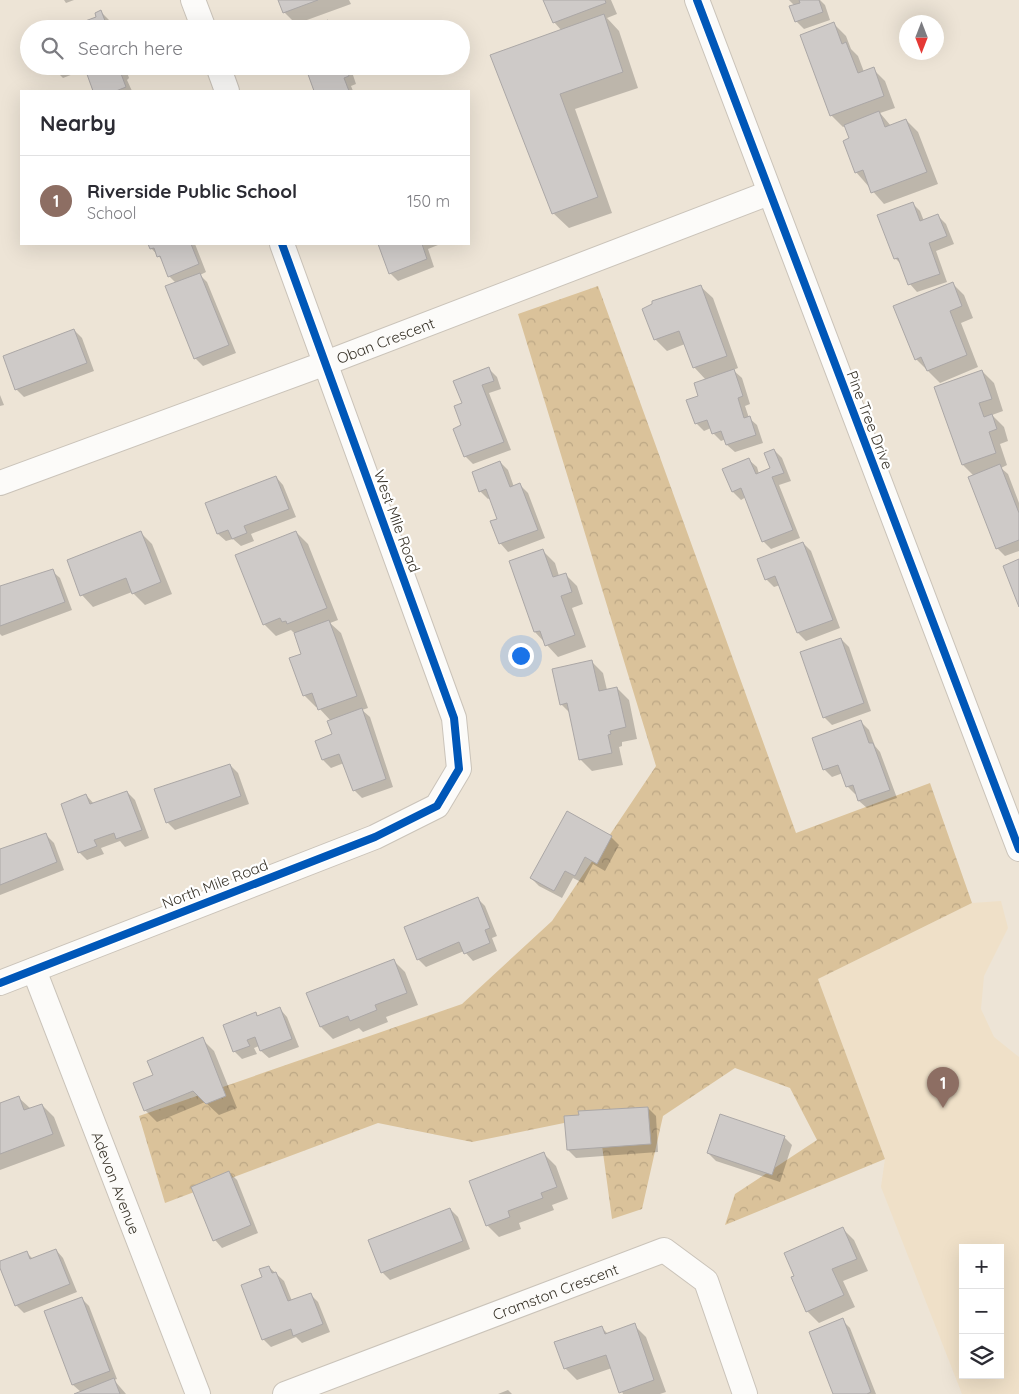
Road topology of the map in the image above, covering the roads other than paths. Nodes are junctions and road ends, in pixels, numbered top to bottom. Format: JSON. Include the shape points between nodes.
{"nodes":[{"id":1,"x":193,"y":0,"type":"edge"},
{"id":2,"x":697,"y":0,"type":"edge"},
{"id":3,"x":201,"y":20,"type":"edge"},
{"id":4,"x":221,"y":75,"type":"edge"},
{"id":5,"x":227,"y":90,"type":"edge"},
{"id":6,"x":769,"y":193,"type":"junction"},
{"id":7,"x":282,"y":245,"type":"edge"},
{"id":8,"x":326,"y":363,"type":"junction"},
{"id":9,"x":0,"y":483,"type":"edge"},
{"id":10,"x":437,"y":806,"type":"joint"},
{"id":11,"x":1019,"y":849,"type":"edge"},
{"id":12,"x":34,"y":970,"type":"junction"},
{"id":13,"x":0,"y":983,"type":"edge"},
{"id":14,"x":198,"y":1394,"type":"edge"},
{"id":15,"x":285,"y":1394,"type":"edge"},
{"id":16,"x":745,"y":1394,"type":"edge"}],
"edges":[{"from":1,"to":3,"type":"street"},
{"from":2,"to":6,"type":"street","name":"Pine Tree Drive"},
{"from":4,"to":5,"type":"street"},
{"from":6,"to":8,"type":"street","name":"Oban Crescent"},
{"from":6,"to":11,"type":"street","name":"Pine Tree Drive"},
{"from":7,"to":8,"type":"street","name":"West Mile Road"},
{"from":8,"to":9,"type":"street","name":"Oban Crescent"},
{"from":8,"to":10,"type":"street","name":"West Mile Road","via":[[454,718],[459,769]]},
{"from":10,"to":12,"type":"street","name":"North Mile Road","via":[[374,836]]},
{"from":12,"to":13,"type":"street","name":"North Mile Road"},
{"from":12,"to":14,"type":"street","name":"Adevon Avenue"},
{"from":15,"to":16,"type":"street","name":"Cramston Crescent","via":[[664,1250],[706,1281]]}]}
